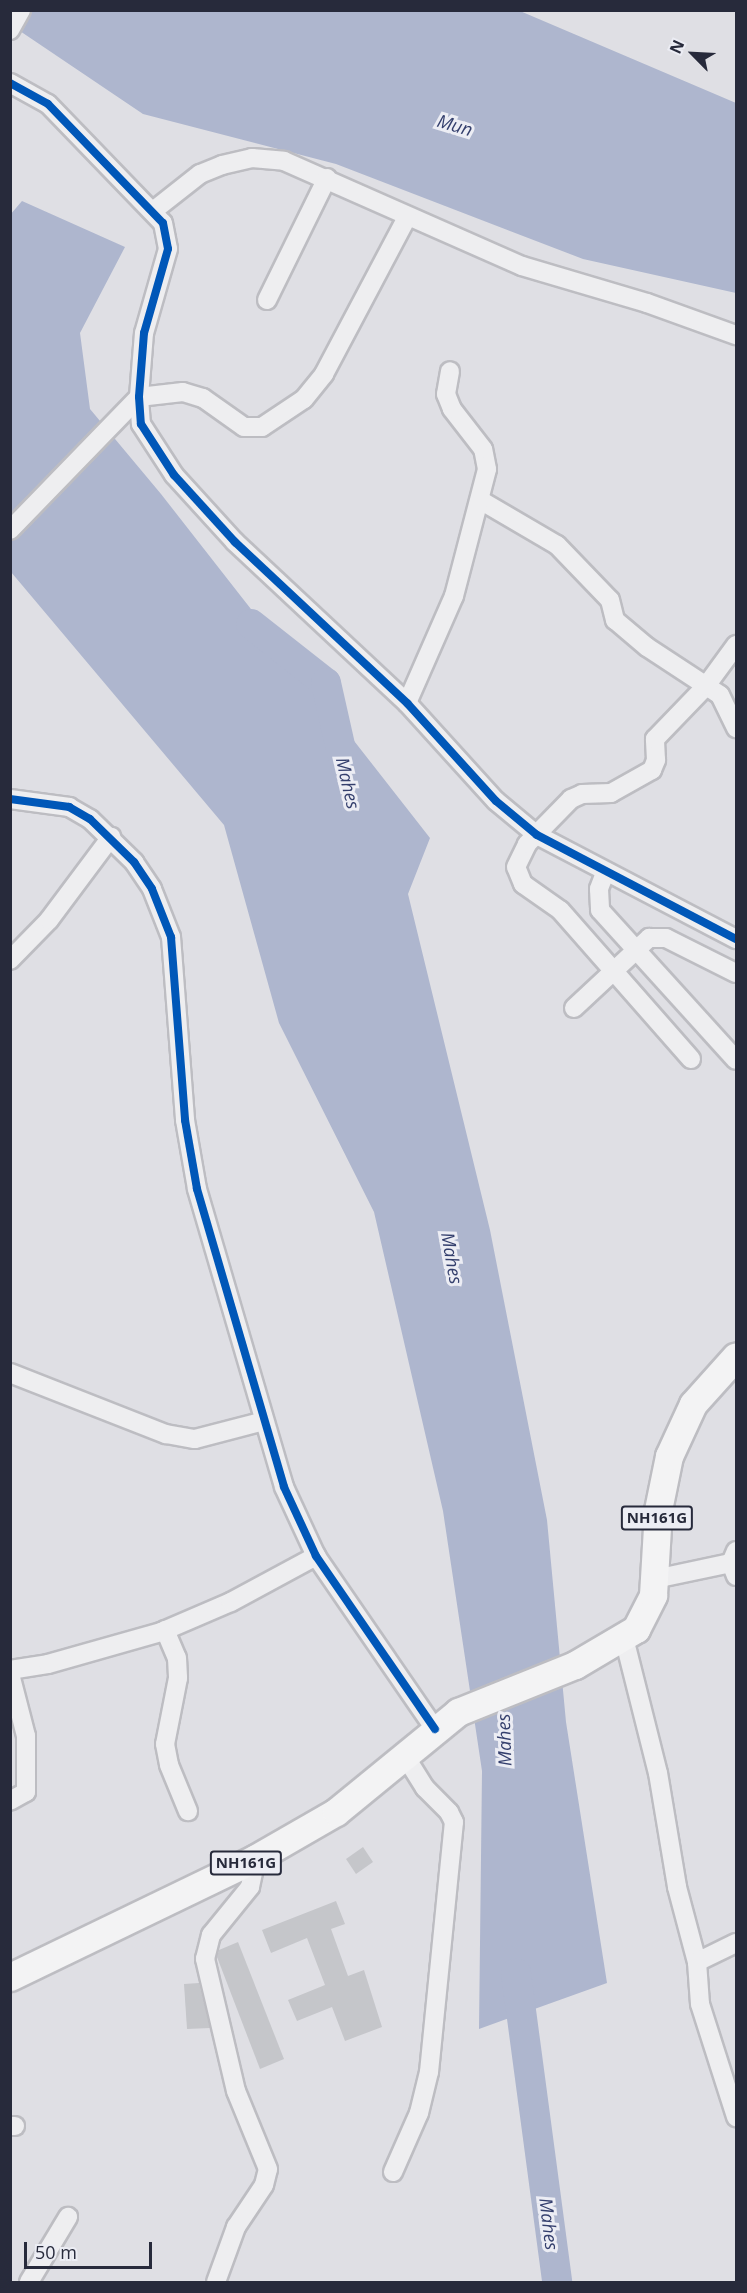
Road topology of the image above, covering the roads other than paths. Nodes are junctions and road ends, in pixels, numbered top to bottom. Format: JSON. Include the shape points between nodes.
{"nodes":[{"id":1,"x":21,"y":10,"type":"edge"},
{"id":2,"x":10,"y":30,"type":"edge"},
{"id":3,"x":10,"y":83,"type":"edge"},
{"id":4,"x":327,"y":178,"type":"junction"},
{"id":5,"x":153,"y":211,"type":"junction"},
{"id":6,"x":407,"y":217,"type":"junction"},
{"id":7,"x":267,"y":300,"type":"dead end"},
{"id":8,"x":736,"y":335,"type":"edge"},
{"id":9,"x":450,"y":371,"type":"dead end"},
{"id":10,"x":139,"y":398,"type":"junction"},
{"id":11,"x":480,"y":500,"type":"junction"},
{"id":12,"x":10,"y":530,"type":"edge"},
{"id":13,"x":736,"y":645,"type":"edge"},
{"id":14,"x":706,"y":686,"type":"junction"},
{"id":15,"x":407,"y":703,"type":"junction"},
{"id":16,"x":736,"y":728,"type":"edge"},
{"id":17,"x":10,"y":799,"type":"edge"},
{"id":18,"x":537,"y":835,"type":"junction"},
{"id":19,"x":111,"y":837,"type":"junction"},
{"id":20,"x":605,"y":873,"type":"junction"},
{"id":21,"x":736,"y":939,"type":"edge"},
{"id":22,"x":635,"y":947,"type":"junction"},
{"id":23,"x":10,"y":960,"type":"edge"},
{"id":24,"x":612,"y":971,"type":"junction"},
{"id":25,"x":736,"y":973,"type":"edge"},
{"id":26,"x":574,"y":1008,"type":"dead end"},
{"id":27,"x":691,"y":1059,"type":"dead end"},
{"id":28,"x":736,"y":1060,"type":"edge"},
{"id":29,"x":736,"y":1356,"type":"edge"},
{"id":30,"x":10,"y":1373,"type":"edge"},
{"id":31,"x":264,"y":1421,"type":"junction"},
{"id":32,"x":316,"y":1556,"type":"junction"},
{"id":33,"x":735,"y":1563,"type":"edge"},
{"id":34,"x":655,"y":1579,"type":"junction"},
{"id":35,"x":165,"y":1630,"type":"junction"},
{"id":36,"x":624,"y":1638,"type":"junction"},
{"id":37,"x":10,"y":1672,"type":"edge"},
{"id":38,"x":435,"y":1730,"type":"junction"},
{"id":39,"x":405,"y":1756,"type":"junction"},
{"id":40,"x":10,"y":1801,"type":"edge"},
{"id":41,"x":188,"y":1811,"type":"dead end"},
{"id":42,"x":256,"y":1858,"type":"junction"},
{"id":43,"x":736,"y":1943,"type":"edge"},
{"id":44,"x":697,"y":1962,"type":"junction"},
{"id":45,"x":10,"y":1977,"type":"edge"},
{"id":46,"x":736,"y":2117,"type":"edge"},
{"id":47,"x":393,"y":2172,"type":"dead end"},
{"id":48,"x":68,"y":2217,"type":"dead end"},
{"id":49,"x":29,"y":2283,"type":"edge"},
{"id":50,"x":216,"y":2283,"type":"edge"}],
"edges":[{"from":1,"to":2,"type":"street"},
{"from":3,"to":5,"type":"street","via":[[48,104]]},
{"from":4,"to":5,"type":"street","via":[[284,161],[252,158],[200,174]]},
{"from":4,"to":6,"type":"street"},
{"from":4,"to":7,"type":"street"},
{"from":5,"to":10,"type":"street","via":[[163,223],[168,249],[144,333]]},
{"from":6,"to":8,"type":"street","via":[[522,266],[647,303]]},
{"from":6,"to":10,"type":"street","via":[[324,374],[304,399],[262,427],[244,427],[203,398],[183,392]]},
{"from":9,"to":11,"type":"street","via":[[446,394],[452,409],[483,449],[487,470]]},
{"from":10,"to":12,"type":"street"},
{"from":10,"to":15,"type":"street","via":[[141,424],[174,475],[235,542]]},
{"from":11,"to":14,"type":"street","via":[[557,544],[610,600],[615,620],[647,647]]},
{"from":11,"to":15,"type":"street","via":[[450,607]]},
{"from":13,"to":14,"type":"street"},
{"from":14,"to":16,"type":"street","via":[[720,695]]},
{"from":14,"to":18,"type":"street","via":[[655,739],[656,760],[652,770],[611,794],[582,794],[571,799]]},
{"from":15,"to":18,"type":"street","via":[[496,801]]},
{"from":17,"to":19,"type":"street","via":[[69,807]]},
{"from":18,"to":20,"type":"street"},
{"from":18,"to":24,"type":"street","via":[[519,855],[519,877],[560,910]]},
{"from":19,"to":23,"type":"street","via":[[49,920]]},
{"from":19,"to":31,"type":"street","via":[[152,889],[171,937],[185,1120],[197,1189]]},
{"from":20,"to":21,"type":"street"},
{"from":20,"to":22,"type":"street","via":[[599,889],[600,910]]},
{"from":22,"to":24,"type":"street"},
{"from":22,"to":25,"type":"street","via":[[649,938],[666,938]]},
{"from":22,"to":28,"type":"street"},
{"from":24,"to":26,"type":"street"},
{"from":24,"to":27,"type":"street"},
{"from":29,"to":34,"type":"highway","number":"NH161G","via":[[693,1404],[669,1456],[658,1510]]},
{"from":30,"to":31,"type":"street","via":[[166,1434],[195,1439]]},
{"from":31,"to":32,"type":"street","via":[[284,1487]]},
{"from":32,"to":35,"type":"street","via":[[231,1602]]},
{"from":32,"to":38,"type":"street"},
{"from":33,"to":34,"type":"street"},
{"from":34,"to":36,"type":"highway","number":"NH161G","via":[[645,1614]]},
{"from":35,"to":37,"type":"street"},
{"from":35,"to":41,"type":"street","via":[[177,1658],[178,1678],[165,1744],[169,1765]]},
{"from":36,"to":38,"type":"highway","number":"NH161G","via":[[575,1665],[458,1712]]},
{"from":36,"to":44,"type":"street","via":[[658,1773],[677,1887]]},
{"from":37,"to":40,"type":"street","via":[[26,1736],[25,1796]]},
{"from":38,"to":39,"type":"highway","number":"NH161G"},
{"from":39,"to":42,"type":"highway","number":"NH161G","via":[[336,1812]]},
{"from":39,"to":47,"type":"street","via":[[425,1788],[454,1822],[429,2072],[419,2113]]},
{"from":42,"to":45,"type":"highway","number":"NH161G"},
{"from":42,"to":50,"type":"street","via":[[250,1887],[211,1935],[205,1959],[236,2091],[268,2169],[264,2185],[236,2227]]},
{"from":43,"to":44,"type":"street"},
{"from":44,"to":46,"type":"street","via":[[700,2004]]},
{"from":48,"to":49,"type":"street"}]}
